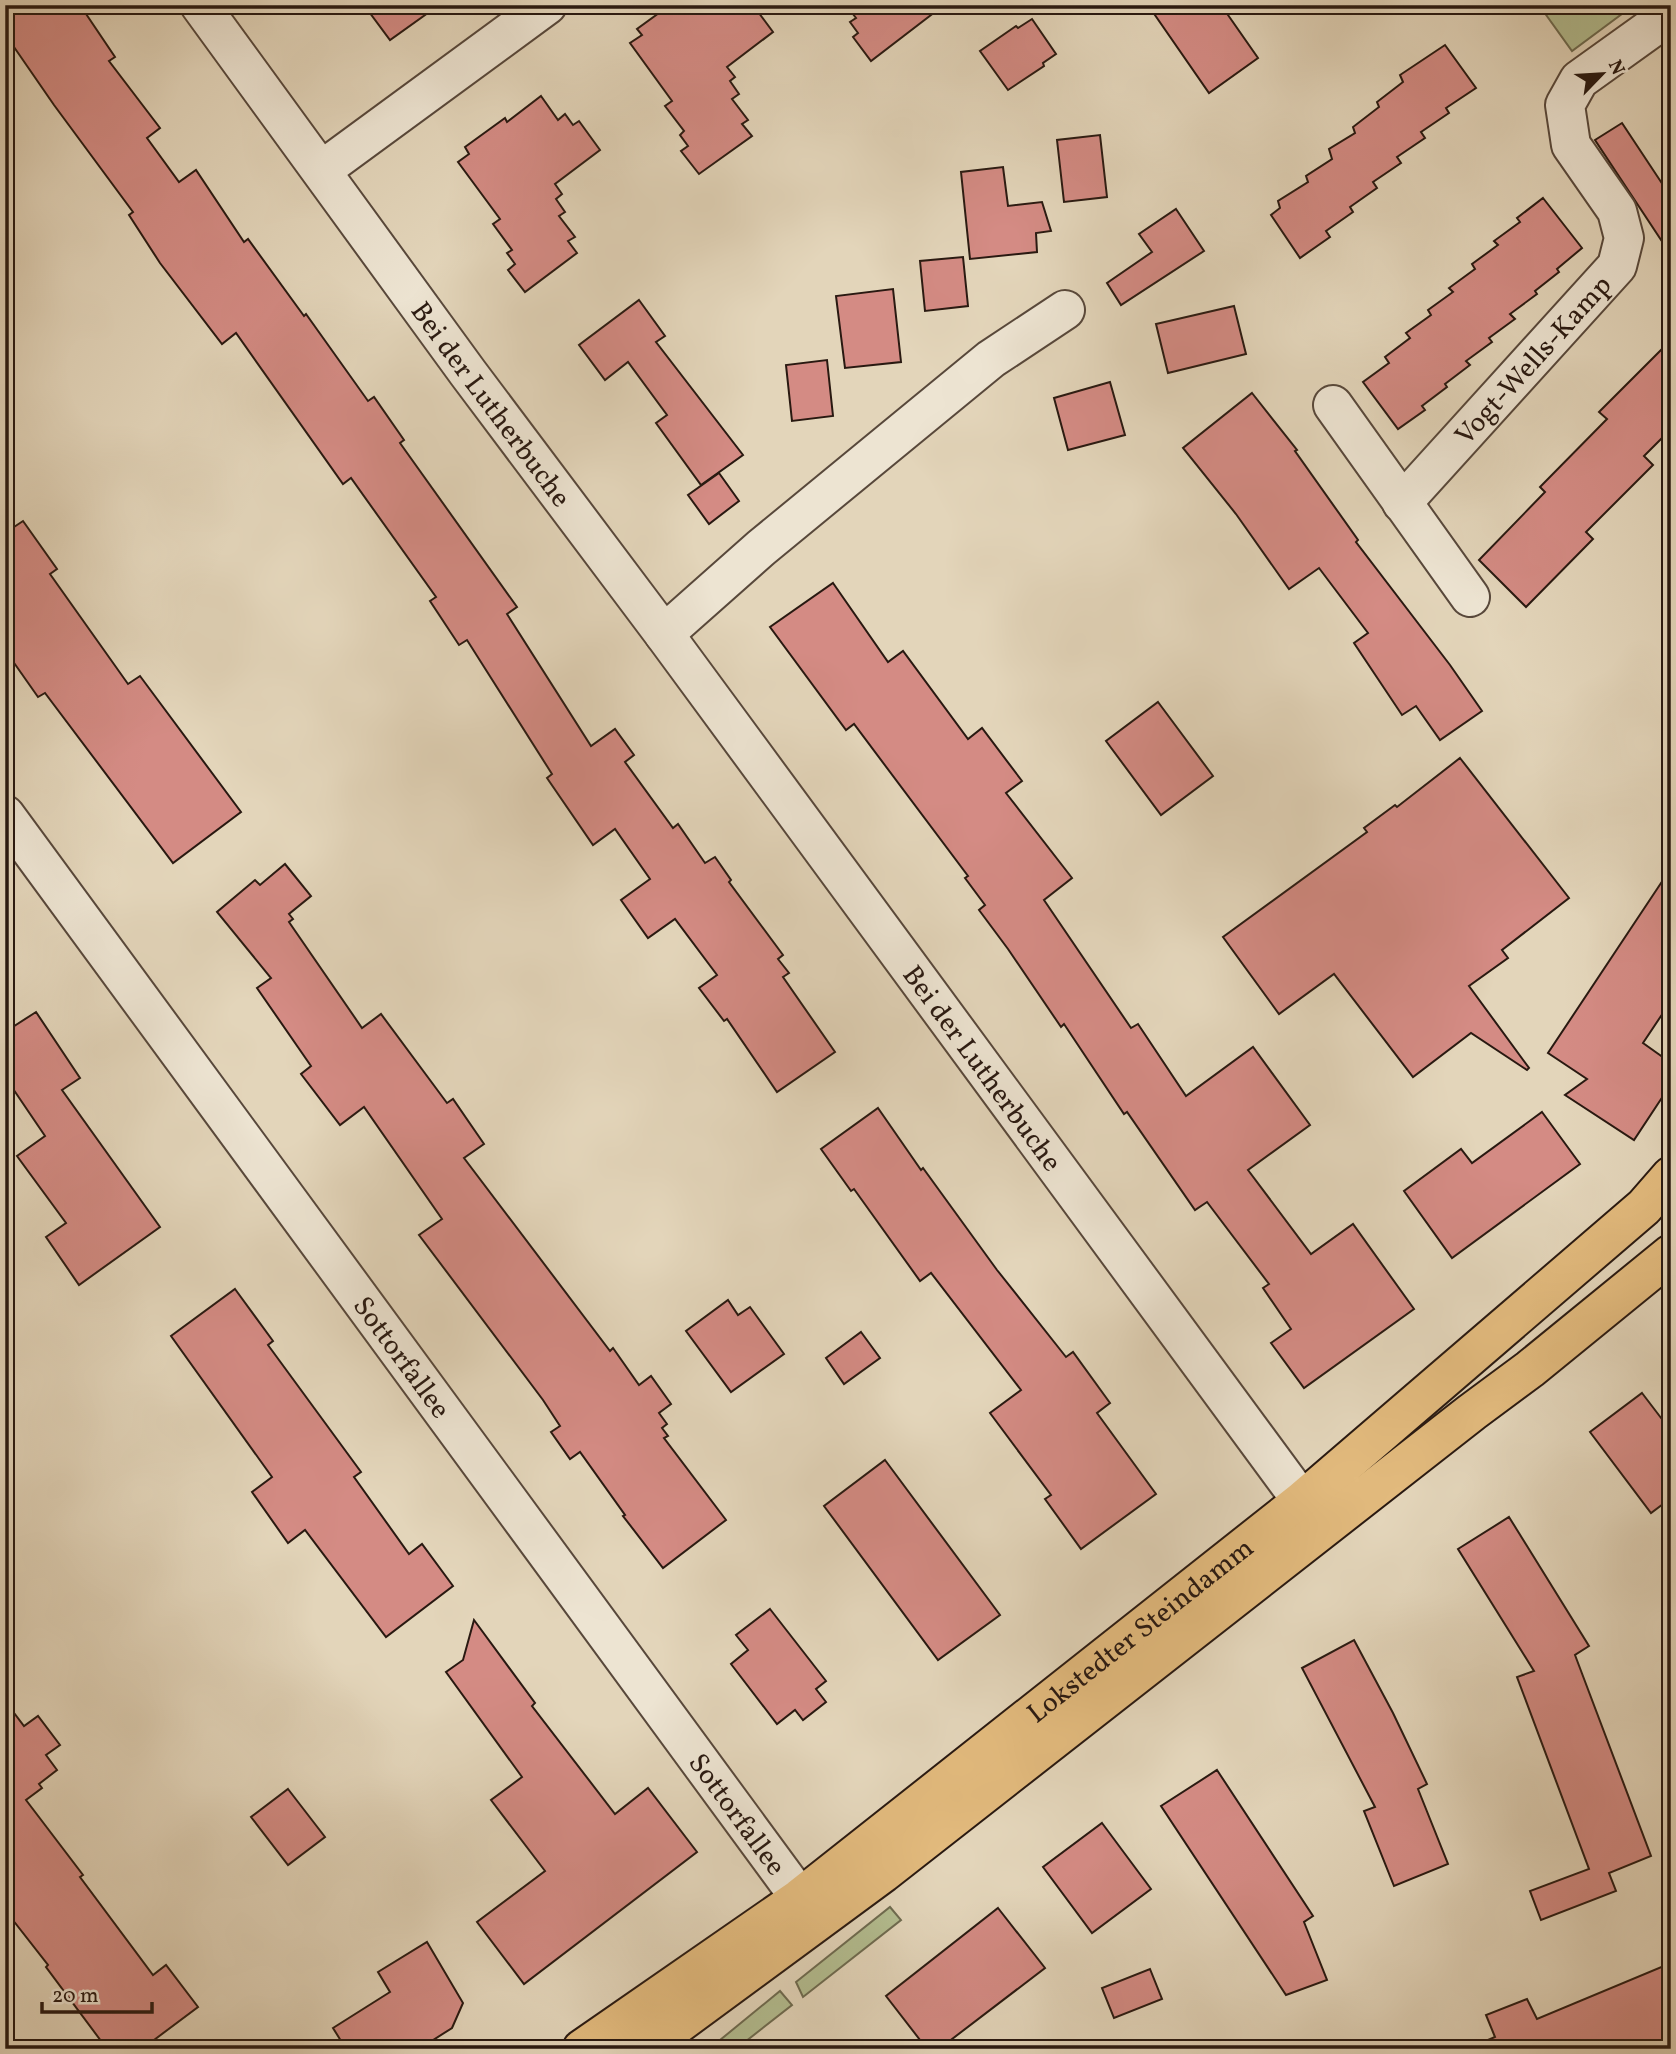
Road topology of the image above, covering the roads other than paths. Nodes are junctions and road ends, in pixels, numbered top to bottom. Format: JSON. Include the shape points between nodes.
{"nodes":[{"id":1,"x":200,"y":5,"type":"edge"},
{"id":2,"x":547,"y":5,"type":"edge"},
{"id":3,"x":1671,"y":14,"type":"edge"},
{"id":4,"x":322,"y":170,"type":"junction"},
{"id":5,"x":1065,"y":310,"type":"dead end"},
{"id":6,"x":1333,"y":405,"type":"dead end"},
{"id":7,"x":1402,"y":503,"type":"junction"},
{"id":8,"x":1470,"y":597,"type":"dead end"},
{"id":9,"x":664,"y":634,"type":"junction"},
{"id":10,"x":5,"y":815,"type":"edge"},
{"id":11,"x":1671,"y":1176,"type":"edge"},
{"id":12,"x":1671,"y":1254,"type":"edge"},
{"id":13,"x":1302,"y":1501,"type":"junction"},
{"id":14,"x":800,"y":1898,"type":"junction"},
{"id":15,"x":582,"y":2049,"type":"edge"},
{"id":16,"x":644,"y":2049,"type":"edge"}],
"edges":[{"from":1,"to":4,"type":"street","name":"Bei der Lutherbuche"},
{"from":2,"to":4,"type":"street"},
{"from":3,"to":7,"type":"street","name":"Vogt-Wells-Kamp","via":[[1578,80],[1565,105],[1571,145],[1618,211],[1624,238],[1617,267]]},
{"from":4,"to":9,"type":"street","name":"Bei der Lutherbuche"},
{"from":5,"to":9,"type":"street","via":[[992,359],[761,548]]},
{"from":6,"to":7,"type":"street"},
{"from":7,"to":8,"type":"street"},
{"from":9,"to":13,"type":"street","name":"Bei der Lutherbuche"},
{"from":10,"to":14,"type":"street","name":"Sottorfallee"},
{"from":11,"to":13,"type":"main road","name":"Lokstedter Steindamm","via":[[1644,1207]]},
{"from":12,"to":16,"type":"main road","name":"Lokstedter Steindamm","via":[[883,1873]]},
{"from":13,"to":14,"type":"main road","name":"Lokstedter Steindamm"},
{"from":14,"to":15,"type":"main road","name":"Lokstedter Steindamm"}]}
